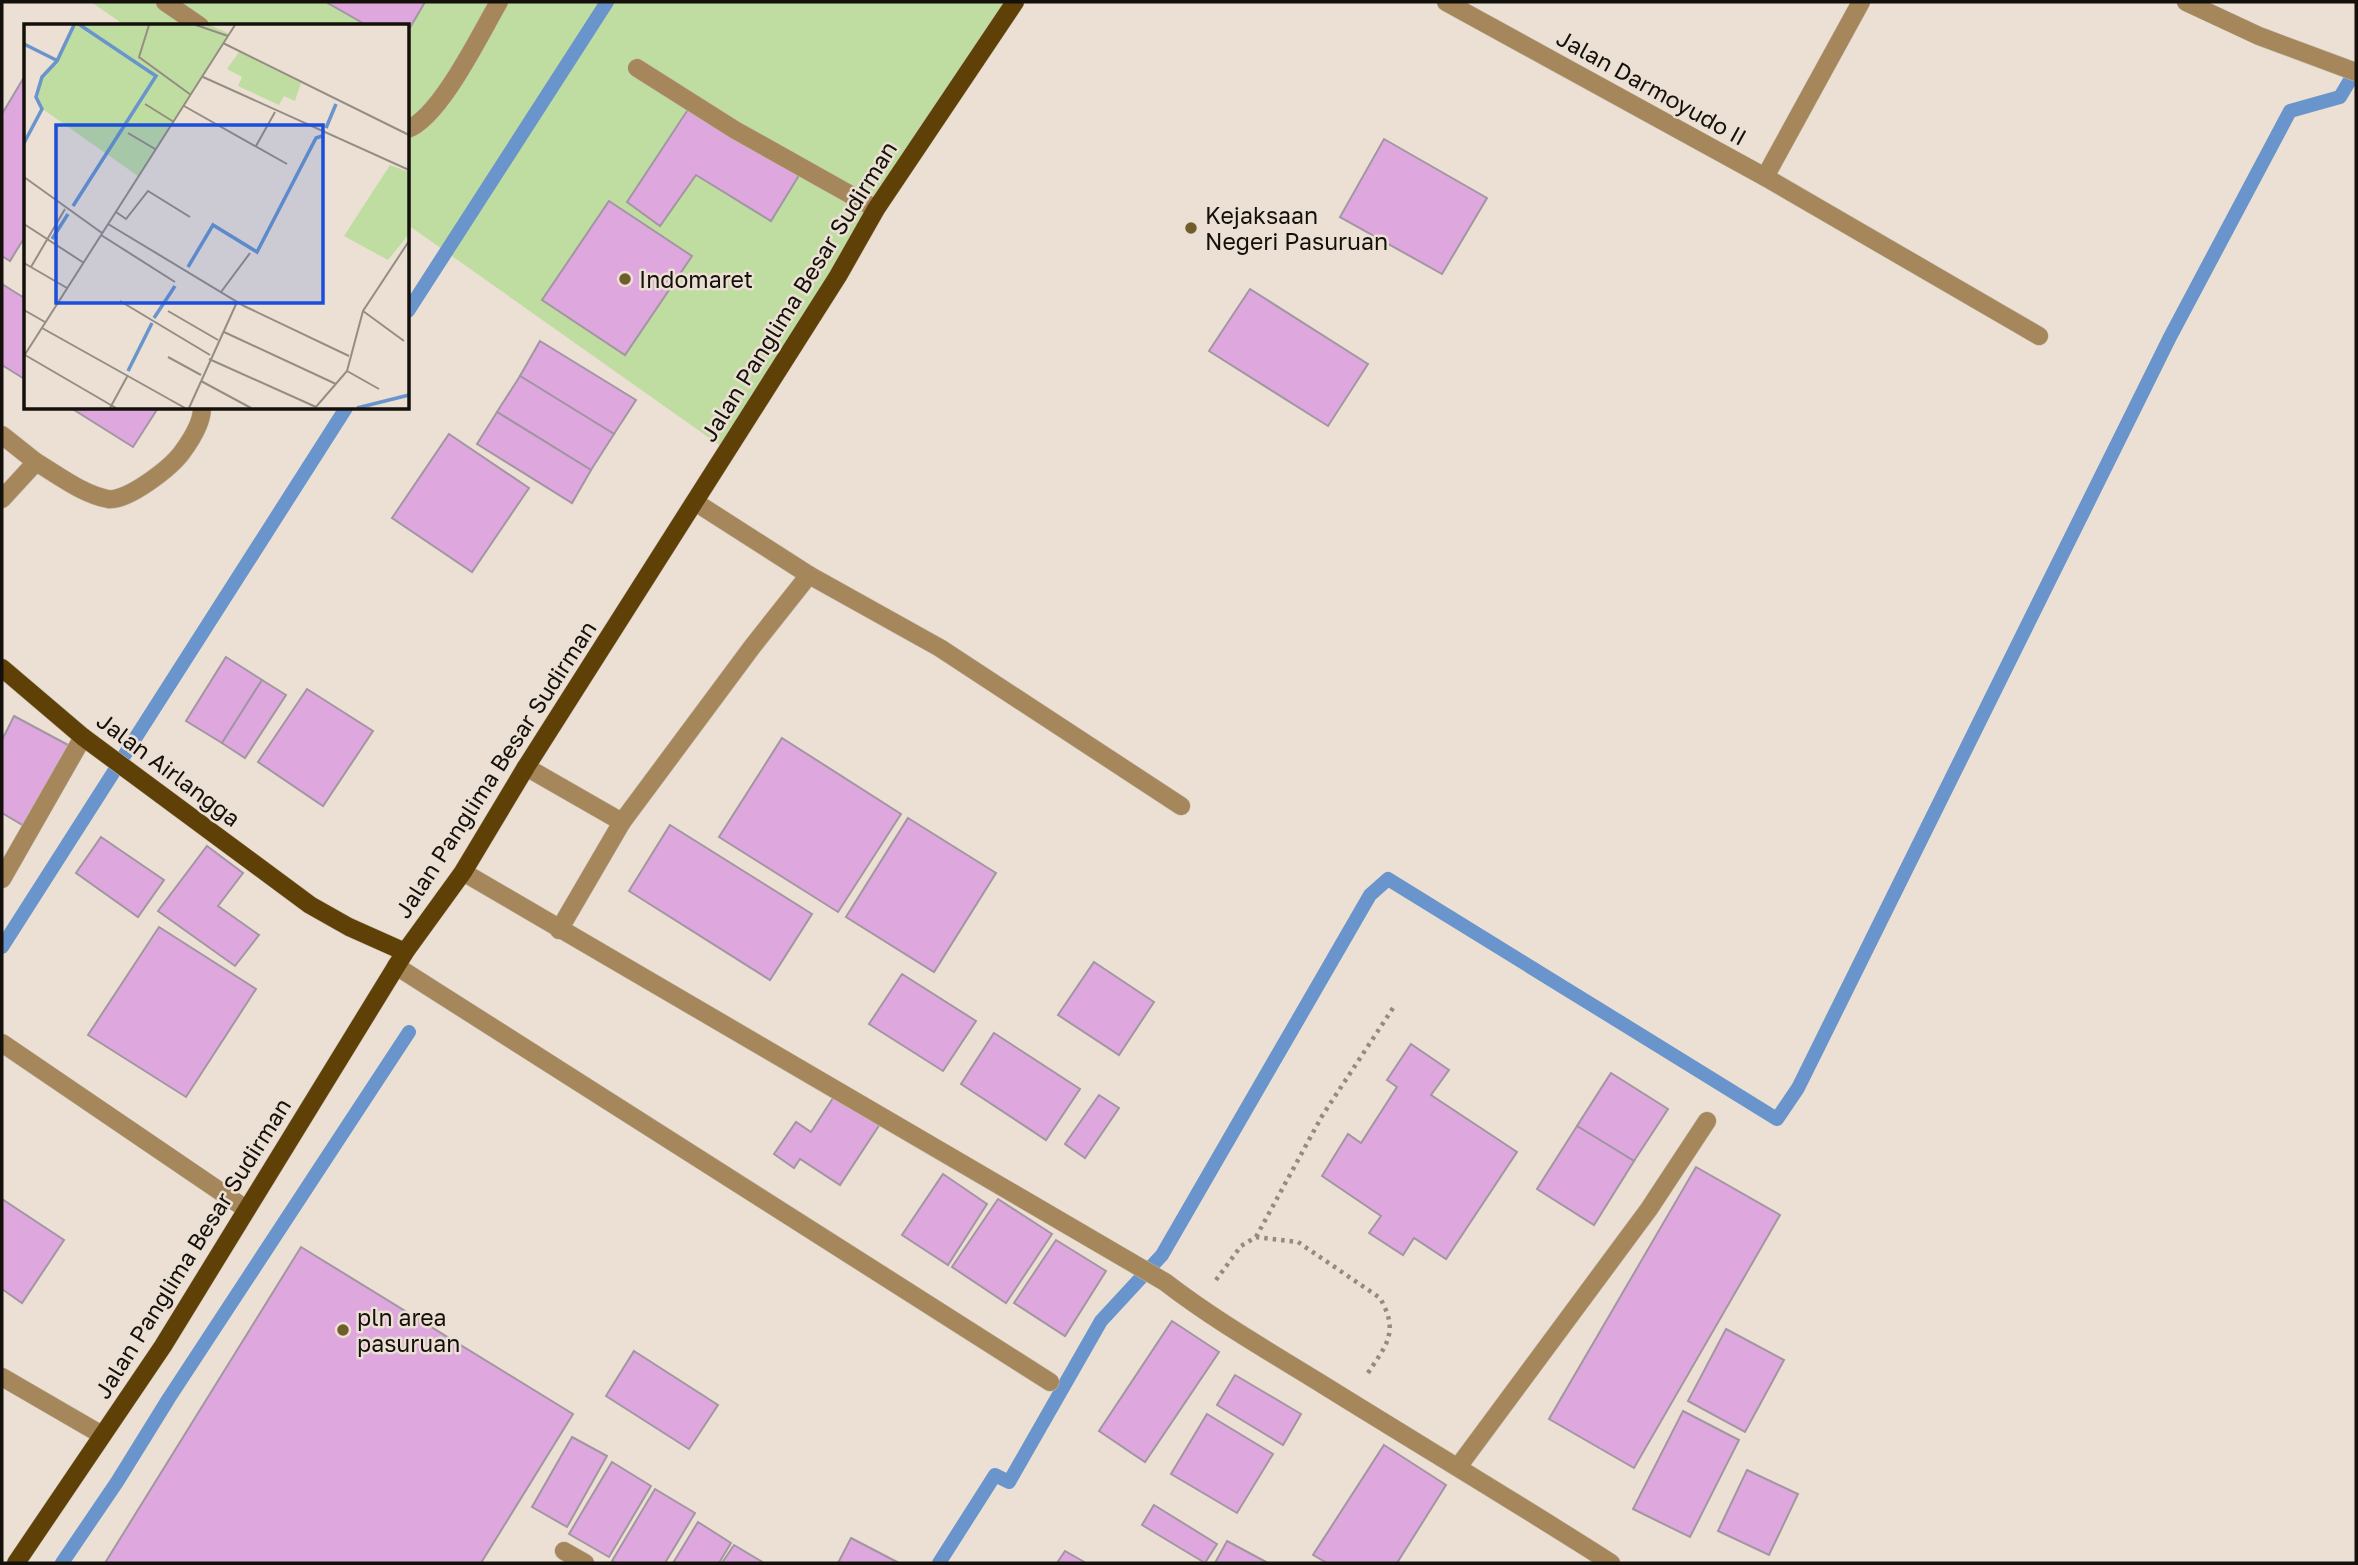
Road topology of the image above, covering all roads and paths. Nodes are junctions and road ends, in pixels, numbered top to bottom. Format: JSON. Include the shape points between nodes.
{"nodes":[{"id":1,"x":165,"y":2,"type":"edge"},
{"id":2,"x":499,"y":2,"type":"edge"},
{"id":3,"x":1015,"y":2,"type":"edge"},
{"id":4,"x":1446,"y":2,"type":"edge"},
{"id":5,"x":1861,"y":2,"type":"edge"},
{"id":6,"x":2186,"y":2,"type":"edge"},
{"id":7,"x":197,"y":24,"type":"edge"},
{"id":8,"x":637,"y":68,"type":"dead end"},
{"id":9,"x":2356,"y":72,"type":"edge"},
{"id":10,"x":410,"y":128,"type":"edge"},
{"id":11,"x":1765,"y":177,"type":"junction"},
{"id":12,"x":876,"y":209,"type":"junction"},
{"id":13,"x":2039,"y":336,"type":"dead end"},
{"id":14,"x":202,"y":410,"type":"edge"},
{"id":15,"x":2,"y":435,"type":"edge"},
{"id":16,"x":36,"y":462,"type":"junction"},
{"id":17,"x":2,"y":499,"type":"edge"},
{"id":18,"x":695,"y":502,"type":"junction"},
{"id":19,"x":808,"y":575,"type":"junction"},
{"id":20,"x":2,"y":668,"type":"edge"},
{"id":21,"x":83,"y":737,"type":"junction"},
{"id":22,"x":526,"y":767,"type":"junction"},
{"id":23,"x":1181,"y":806,"type":"dead end"},
{"id":24,"x":622,"y":822,"type":"junction"},
{"id":25,"x":463,"y":872,"type":"junction"},
{"id":26,"x":2,"y":879,"type":"edge"},
{"id":27,"x":559,"y":930,"type":"junction"},
{"id":28,"x":400,"y":959,"type":"junction"},
{"id":29,"x":1395,"y":1005,"type":"dead end"},
{"id":30,"x":2,"y":1043,"type":"edge"},
{"id":31,"x":1707,"y":1121,"type":"dead end"},
{"id":32,"x":246,"y":1209,"type":"junction"},
{"id":33,"x":1256,"y":1237,"type":"junction"},
{"id":34,"x":1198,"y":1307,"type":"junction"},
{"id":35,"x":2,"y":1377,"type":"edge"},
{"id":36,"x":1050,"y":1382,"type":"dead end"},
{"id":37,"x":1349,"y":1402,"type":"junction"},
{"id":38,"x":102,"y":1435,"type":"junction"},
{"id":39,"x":1458,"y":1467,"type":"junction"},
{"id":40,"x":564,"y":1551,"type":"dead end"},
{"id":41,"x":1603,"y":1561,"type":"edge"},
{"id":42,"x":16,"y":1563,"type":"edge"},
{"id":43,"x":585,"y":1563,"type":"edge"}],
"edges":[{"from":1,"to":7,"type":"street"},
{"from":2,"to":10,"type":"street","via":[[440,100]]},
{"from":3,"to":12,"type":"main road","name":"Jalan Panglima Besar Sudirman"},
{"from":4,"to":11,"type":"street","name":"Jalan Darmoyudo II"},
{"from":5,"to":11,"type":"street"},
{"from":6,"to":9,"type":"street","via":[[2259,36]]},
{"from":8,"to":12,"type":"street","via":[[735,130]]},
{"from":11,"to":13,"type":"street","name":"Jalan Darmoyudo II"},
{"from":12,"to":18,"type":"main road","name":"Jalan Panglima Besar Sudirman"},
{"from":14,"to":16,"type":"street","via":[[182,454],[141,488],[111,499],[88,492]]},
{"from":15,"to":16,"type":"street"},
{"from":16,"to":17,"type":"street"},
{"from":18,"to":19,"type":"street"},
{"from":18,"to":22,"type":"main road","name":"Jalan Panglima Besar Sudirman"},
{"from":19,"to":23,"type":"street","via":[[940,648]]},
{"from":19,"to":24,"type":"street"},
{"from":20,"to":21,"type":"main road","name":"Jalan Airlangga"},
{"from":21,"to":26,"type":"street"},
{"from":21,"to":28,"type":"main road","name":"Jalan Airlangga","via":[[310,905]]},
{"from":22,"to":24,"type":"street"},
{"from":22,"to":25,"type":"main road","name":"Jalan Panglima Besar Sudirman"},
{"from":24,"to":27,"type":"street"},
{"from":25,"to":27,"type":"street"},
{"from":25,"to":28,"type":"main road","name":"Jalan Panglima Besar Sudirman"},
{"from":27,"to":34,"type":"street","via":[[1165,1282]]},
{"from":28,"to":32,"type":"main road","name":"Jalan Panglima Besar Sudirman"},
{"from":28,"to":36,"type":"street"},
{"from":29,"to":33,"type":"path","via":[[1322,1116]]},
{"from":30,"to":32,"type":"street"},
{"from":31,"to":39,"type":"street","via":[[1649,1209]]},
{"from":32,"to":38,"type":"main road","name":"Jalan Panglima Besar Sudirman","via":[[163,1346]]},
{"from":33,"to":34,"type":"path","via":[[1241,1245]]},
{"from":33,"to":37,"type":"path","via":[[1298,1242],[1380,1298],[1392,1326]]},
{"from":34,"to":37,"type":"street"},
{"from":35,"to":38,"type":"street"},
{"from":37,"to":39,"type":"street"},
{"from":38,"to":42,"type":"main road","name":"Jalan Panglima Besar Sudirman"},
{"from":39,"to":41,"type":"street"},
{"from":40,"to":43,"type":"street"}]}
